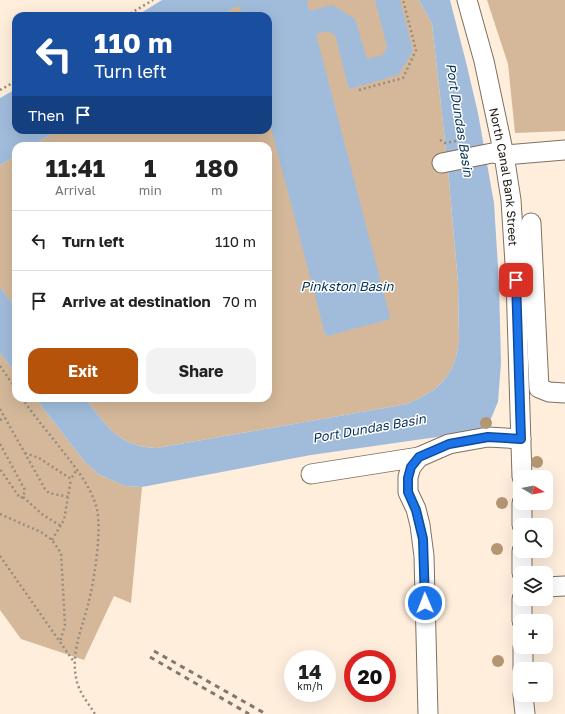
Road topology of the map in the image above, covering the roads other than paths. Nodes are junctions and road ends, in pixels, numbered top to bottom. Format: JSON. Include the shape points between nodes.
{"nodes":[{"id":1,"x":467,"y":0,"type":"edge"},
{"id":2,"x":565,"y":150,"type":"edge"},
{"id":3,"x":496,"y":155,"type":"junction"},
{"id":4,"x":442,"y":163,"type":"dead end"},
{"id":5,"x":531,"y":223,"type":"dead end"},
{"id":6,"x":565,"y":393,"type":"edge"},
{"id":7,"x":521,"y":439,"type":"junction"},
{"id":8,"x":419,"y":457,"type":"junction"},
{"id":9,"x":522,"y":470,"type":"edge"},
{"id":10,"x":311,"y":474,"type":"dead end"},
{"id":11,"x":565,"y":586,"type":"edge"},
{"id":12,"x":553,"y":587,"type":"edge"},
{"id":13,"x":524,"y":702,"type":"edge"},
{"id":14,"x":428,"y":714,"type":"edge"},
{"id":15,"x":525,"y":714,"type":"edge"}],
"edges":[{"from":1,"to":3,"type":"street","name":"North Canal Bank Street","via":[[484,62]]},
{"from":2,"to":3,"type":"street"},
{"from":3,"to":4,"type":"street"},
{"from":3,"to":7,"type":"street","name":"North Canal Bank Street","via":[[511,200]]},
{"from":5,"to":6,"type":"street","via":[[539,388],[549,392]]},
{"from":7,"to":8,"type":"street","via":[[499,436],[480,438],[449,444]]},
{"from":7,"to":9,"type":"street","name":"North Canal Bank Street"},
{"from":8,"to":10,"type":"street"},
{"from":8,"to":14,"type":"street","via":[[411,467],[408,492],[416,510],[423,544]]},
{"from":11,"to":12,"type":"street"},
{"from":13,"to":15,"type":"street"}]}
